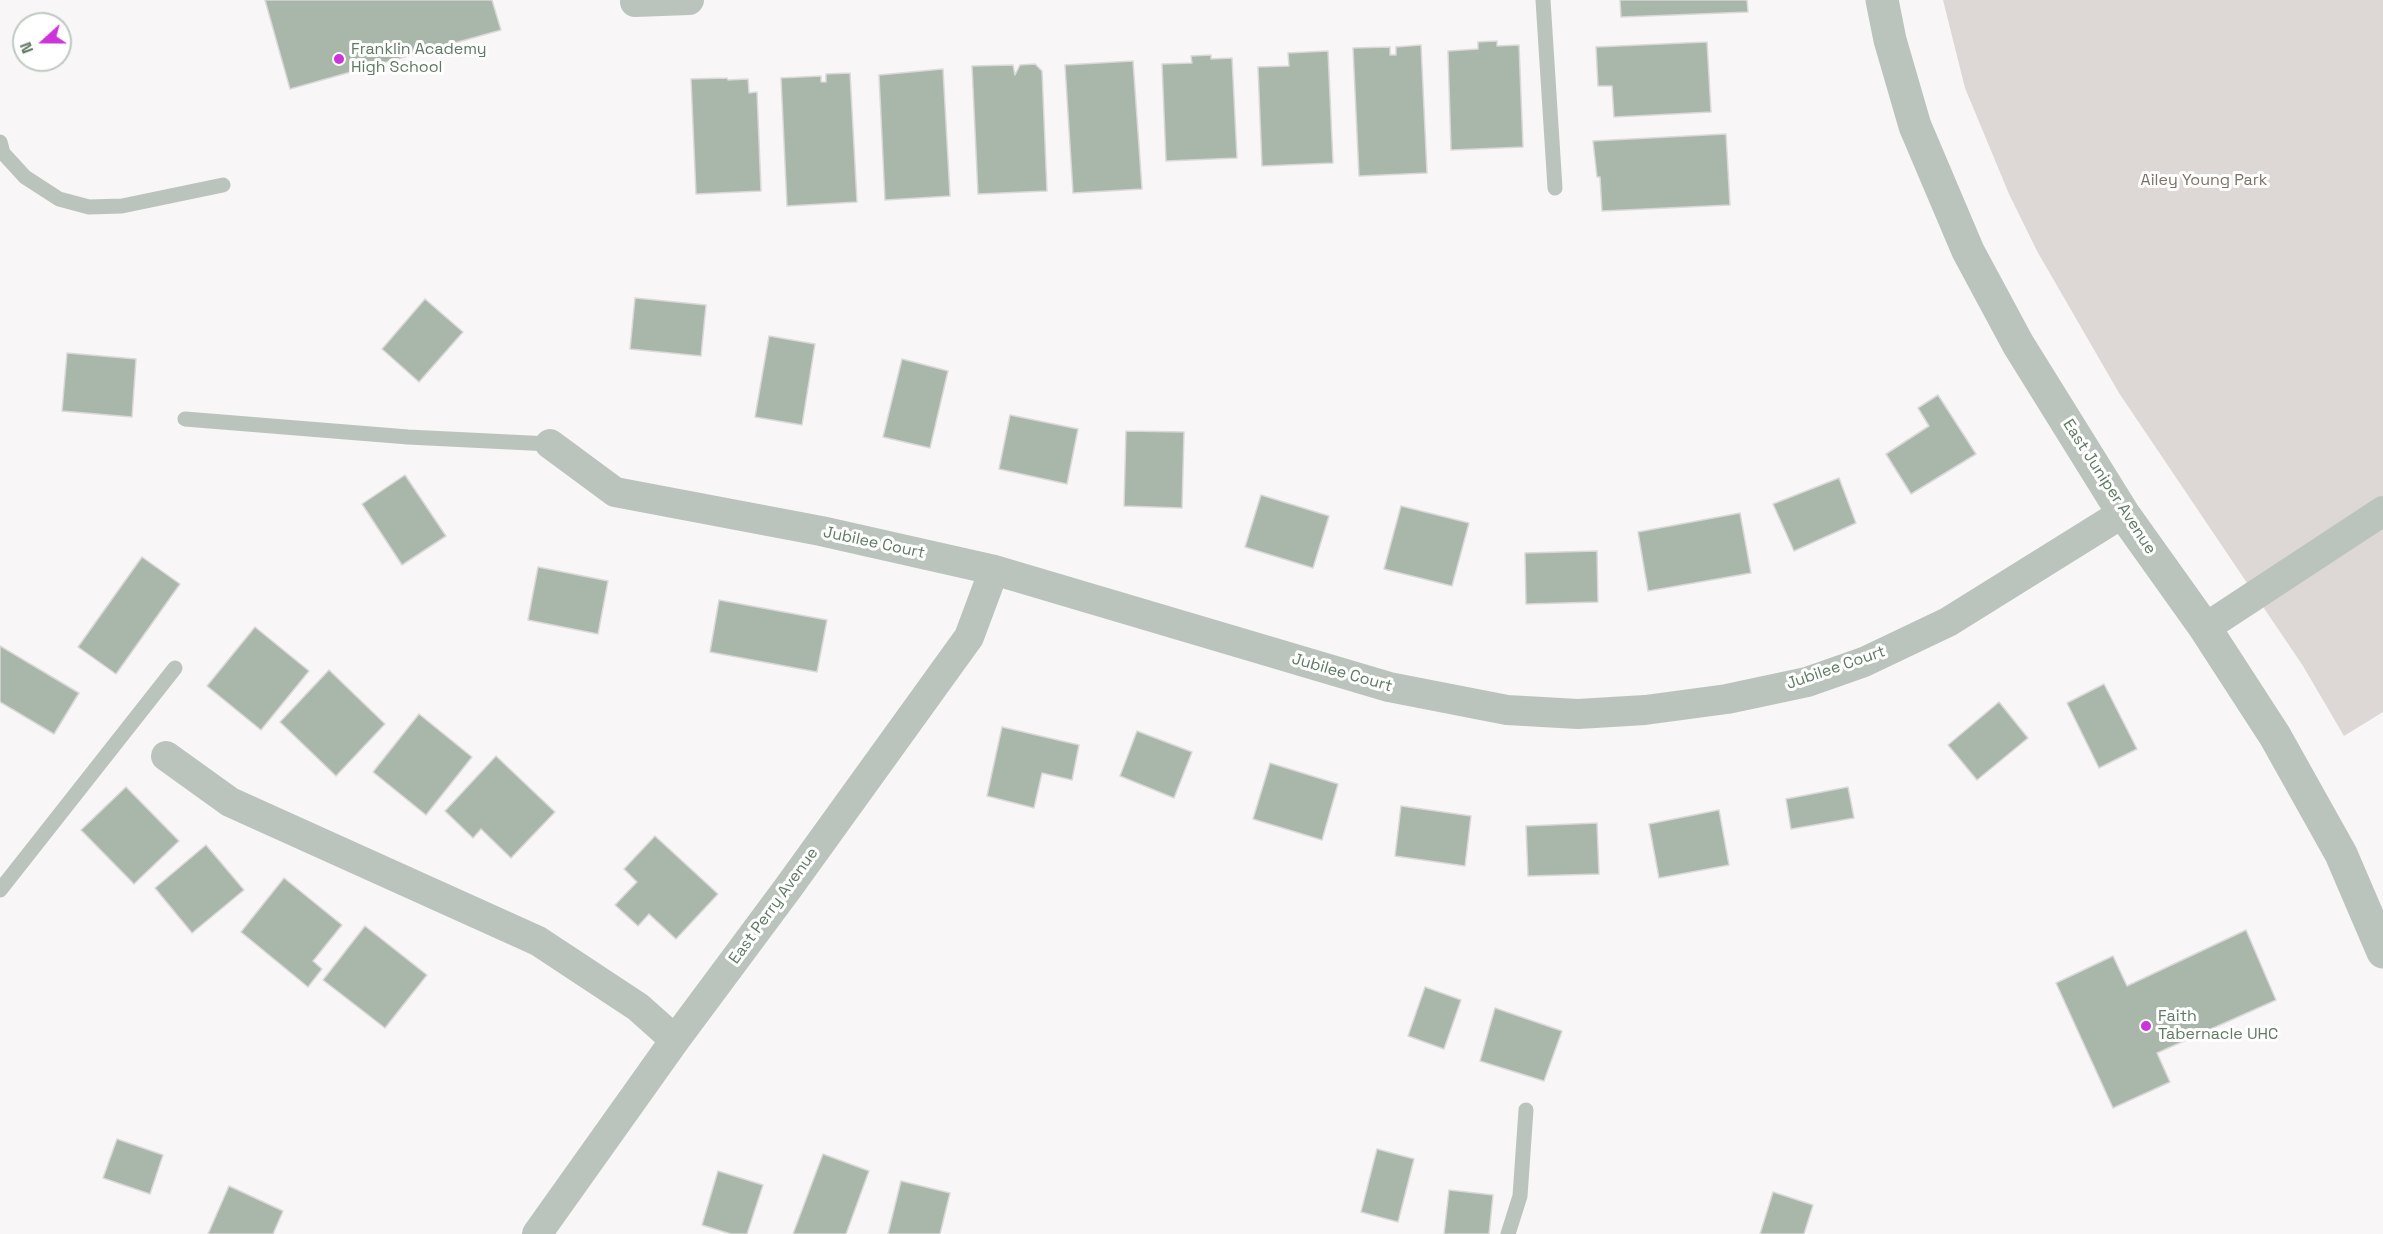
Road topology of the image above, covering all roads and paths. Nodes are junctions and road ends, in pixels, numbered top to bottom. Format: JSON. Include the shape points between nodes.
{"nodes":[{"id":1,"x":689,"y":0,"type":"edge"},
{"id":2,"x":1543,"y":0,"type":"edge"},
{"id":3,"x":1882,"y":0,"type":"edge"},
{"id":4,"x":635,"y":2,"type":"dead end"},
{"id":5,"x":0,"y":142,"type":"edge"},
{"id":6,"x":223,"y":186,"type":"dead end"},
{"id":7,"x":1555,"y":188,"type":"dead end"},
{"id":8,"x":185,"y":419,"type":"dead end"},
{"id":9,"x":550,"y":444,"type":"joint"},
{"id":10,"x":2383,"y":511,"type":"edge"},
{"id":11,"x":2122,"y":513,"type":"junction"},
{"id":12,"x":994,"y":570,"type":"junction"},
{"id":13,"x":2205,"y":628,"type":"junction"},
{"id":14,"x":176,"y":668,"type":"dead end"},
{"id":15,"x":166,"y":756,"type":"dead end"},
{"id":16,"x":0,"y":890,"type":"edge"},
{"id":17,"x":2383,"y":952,"type":"edge"},
{"id":18,"x":675,"y":1040,"type":"junction"},
{"id":19,"x":1526,"y":1110,"type":"dead end"},
{"id":20,"x":537,"y":1234,"type":"edge"},
{"id":21,"x":1508,"y":1234,"type":"edge"}],
"edges":[{"from":1,"to":4,"type":"street"},
{"from":2,"to":7,"type":"lane"},
{"from":3,"to":11,"type":"street","name":"East Juniper Avenue","via":[[1915,126],[1968,251],[2018,344]]},
{"from":5,"to":6,"type":"lane","via":[[3,153],[25,177],[59,200],[89,207],[122,206]]},
{"from":8,"to":9,"type":"lane"},
{"from":9,"to":12,"type":"street","name":"Jubilee Court","via":[[615,492],[821,531]]},
{"from":10,"to":13,"type":"street"},
{"from":11,"to":12,"type":"street","name":"Jubilee Court","via":[[1948,622],[1864,662],[1807,682],[1727,699],[1578,714],[1507,710],[1389,687]]},
{"from":11,"to":13,"type":"street","name":"East Juniper Avenue"},
{"from":12,"to":18,"type":"street","name":"East Perry Avenue","via":[[969,637]]},
{"from":13,"to":17,"type":"street","name":"East Juniper Avenue","via":[[2275,735],[2341,854]]},
{"from":14,"to":16,"type":"lane"},
{"from":15,"to":18,"type":"street","via":[[230,802],[538,942],[638,1007]]},
{"from":18,"to":20,"type":"street","name":"East Perry Avenue"},
{"from":19,"to":21,"type":"lane","via":[[1520,1196]]}]}
